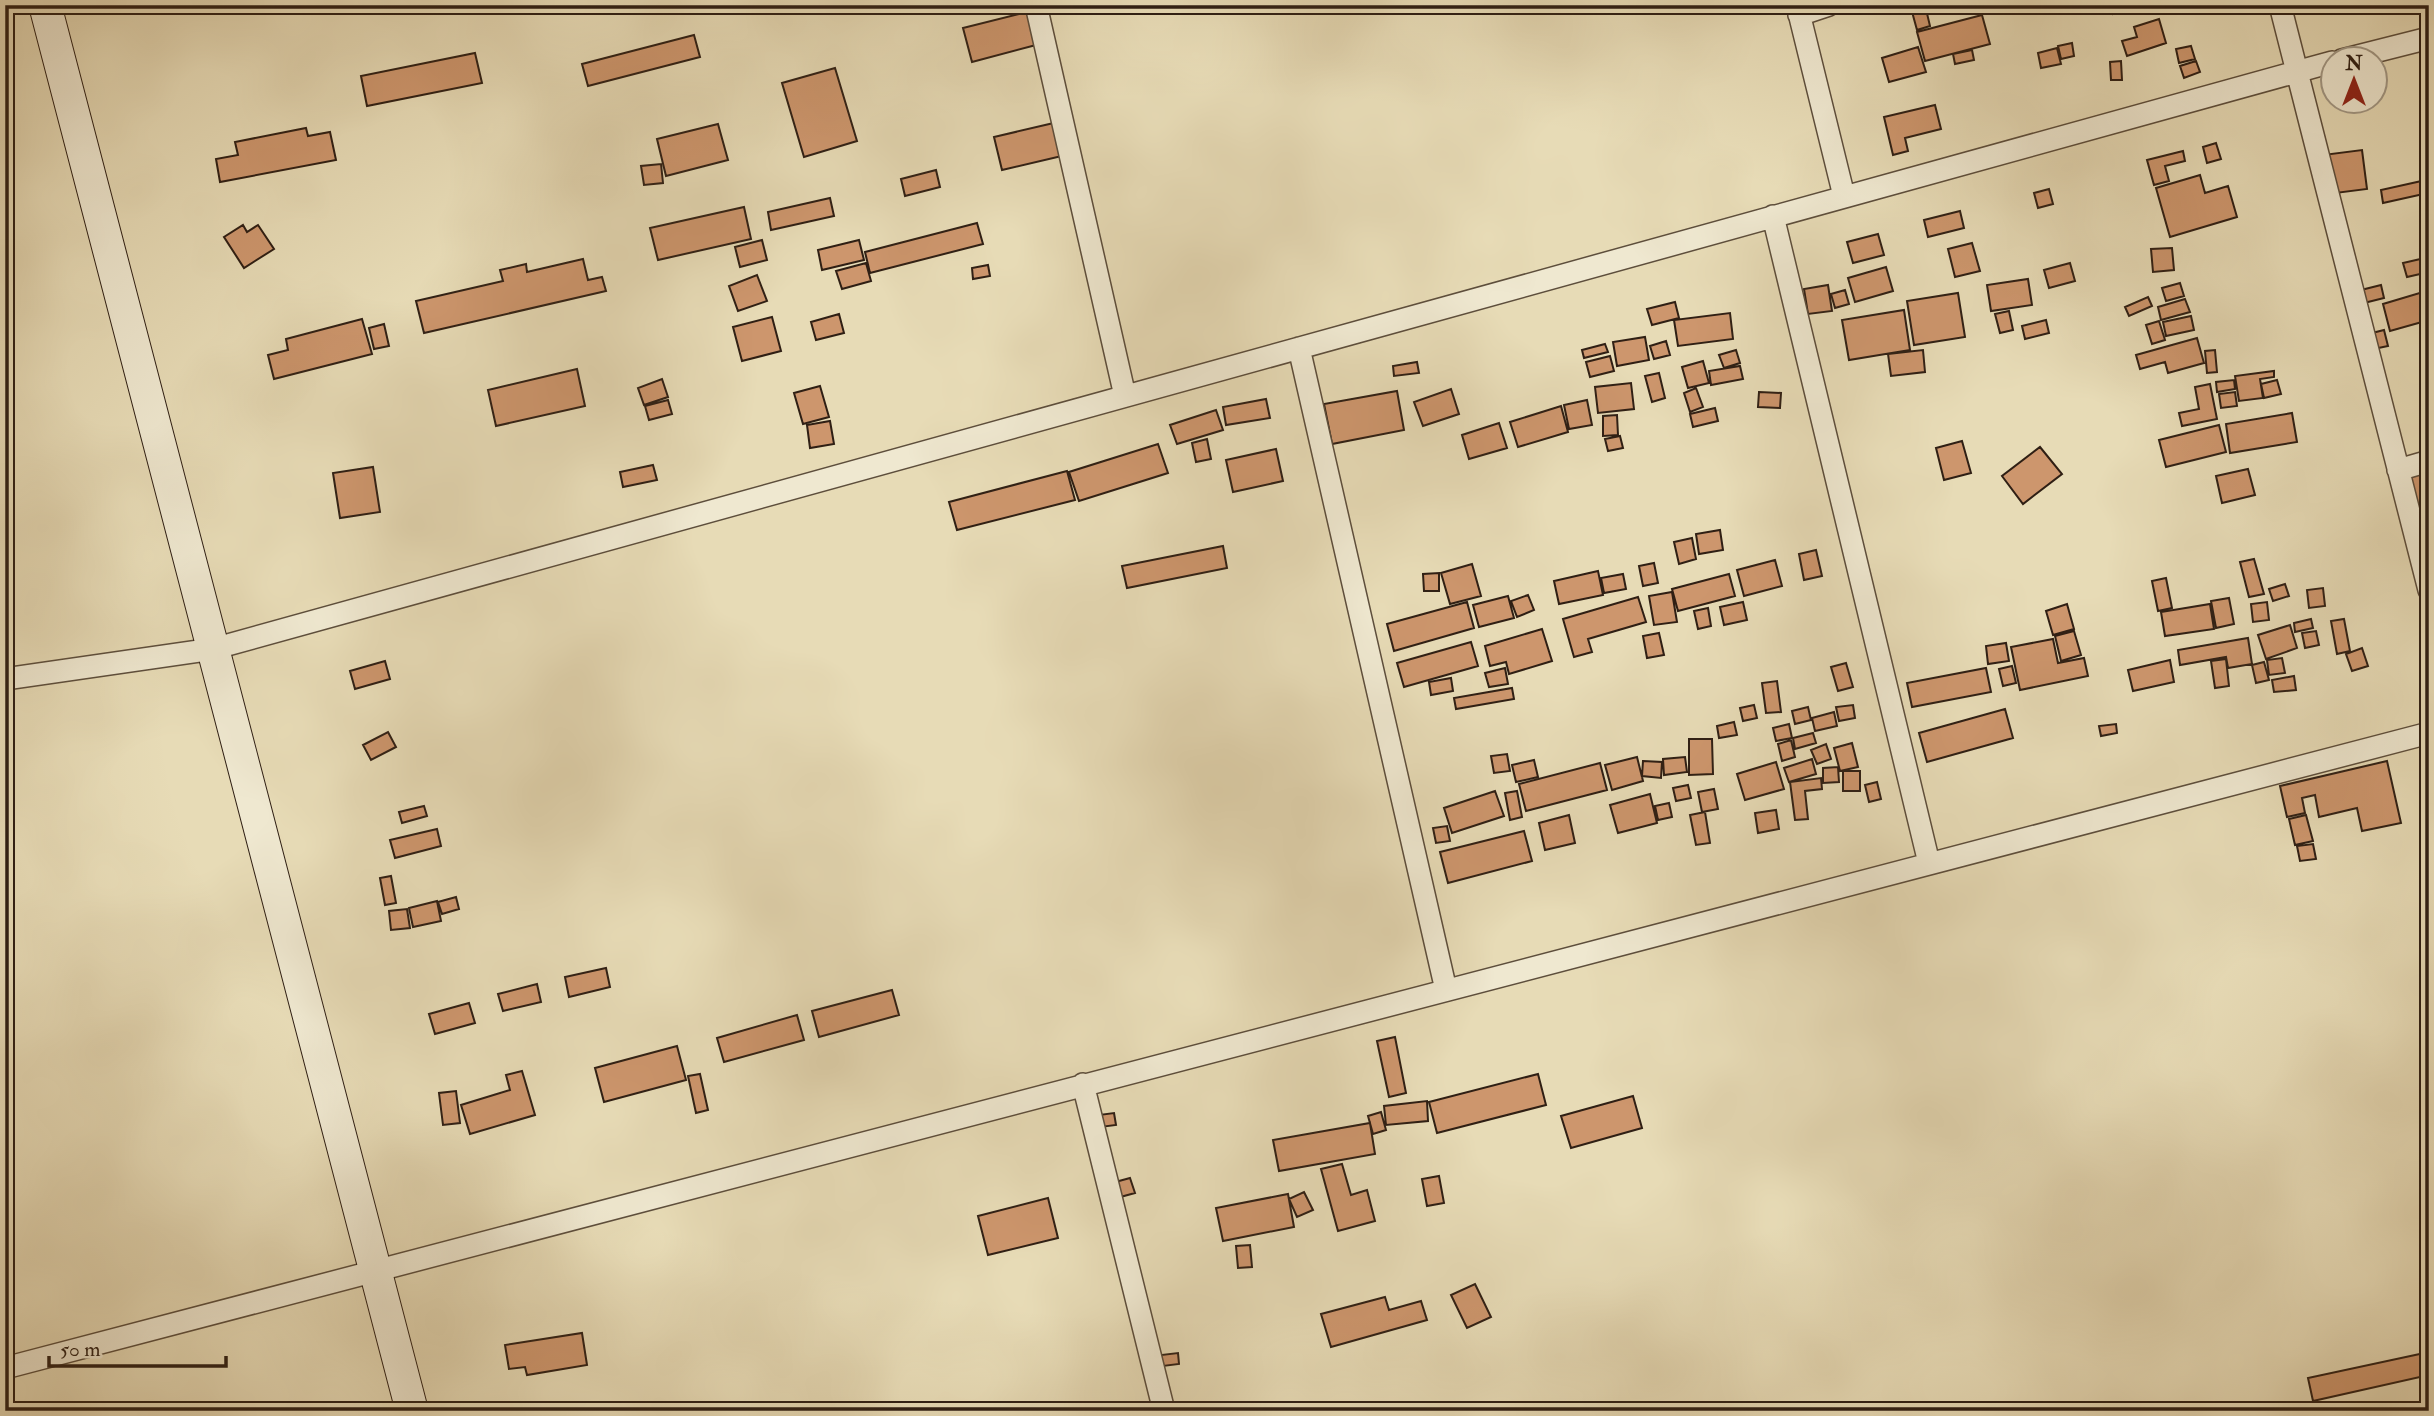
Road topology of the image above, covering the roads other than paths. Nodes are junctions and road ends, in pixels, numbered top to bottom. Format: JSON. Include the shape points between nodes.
{"nodes":[{"id":1,"x":45,"y":5,"type":"edge"},
{"id":2,"x":1037,"y":5,"type":"edge"},
{"id":3,"x":1829,"y":5,"type":"edge"},
{"id":4,"x":2280,"y":5,"type":"edge"},
{"id":5,"x":1798,"y":10,"type":"edge"},
{"id":6,"x":2429,"y":38,"type":"edge"},
{"id":7,"x":2388,"y":48,"type":"edge"},
{"id":8,"x":2318,"y":66,"type":"edge"},
{"id":9,"x":2297,"y":71,"type":"junction"},
{"id":10,"x":1844,"y":197,"type":"junction"},
{"id":11,"x":1773,"y":216,"type":"junction"},
{"id":12,"x":1299,"y":348,"type":"junction"},
{"id":13,"x":1125,"y":396,"type":"junction"},
{"id":14,"x":2429,"y":461,"type":"edge"},
{"id":15,"x":2398,"y":470,"type":"junction"},
{"id":16,"x":2429,"y":590,"type":"edge"},
{"id":17,"x":214,"y":649,"type":"junction"},
{"id":18,"x":5,"y":679,"type":"edge"},
{"id":19,"x":2429,"y":733,"type":"edge"},
{"id":20,"x":1929,"y":863,"type":"junction"},
{"id":21,"x":1446,"y":989,"type":"junction"},
{"id":22,"x":1083,"y":1084,"type":"junction"},
{"id":23,"x":375,"y":1269,"type":"junction"},
{"id":24,"x":5,"y":1368,"type":"edge"},
{"id":25,"x":412,"y":1411,"type":"edge"},
{"id":26,"x":1164,"y":1411,"type":"edge"}],
"edges":[{"from":1,"to":17,"type":"street"},
{"from":2,"to":13,"type":"street"},
{"from":3,"to":5,"type":"street"},
{"from":4,"to":9,"type":"street"},
{"from":5,"to":10,"type":"street"},
{"from":6,"to":7,"type":"street"},
{"from":8,"to":9,"type":"street"},
{"from":9,"to":10,"type":"street"},
{"from":9,"to":15,"type":"street"},
{"from":10,"to":11,"type":"street"},
{"from":11,"to":12,"type":"street"},
{"from":11,"to":20,"type":"street"},
{"from":12,"to":13,"type":"street"},
{"from":12,"to":21,"type":"street"},
{"from":13,"to":17,"type":"street"},
{"from":14,"to":15,"type":"street"},
{"from":15,"to":16,"type":"street"},
{"from":17,"to":18,"type":"street"},
{"from":17,"to":23,"type":"street"},
{"from":19,"to":20,"type":"street"},
{"from":20,"to":21,"type":"street"},
{"from":21,"to":22,"type":"street"},
{"from":22,"to":23,"type":"street"},
{"from":22,"to":26,"type":"street"},
{"from":23,"to":24,"type":"street"},
{"from":23,"to":25,"type":"street"}]}
